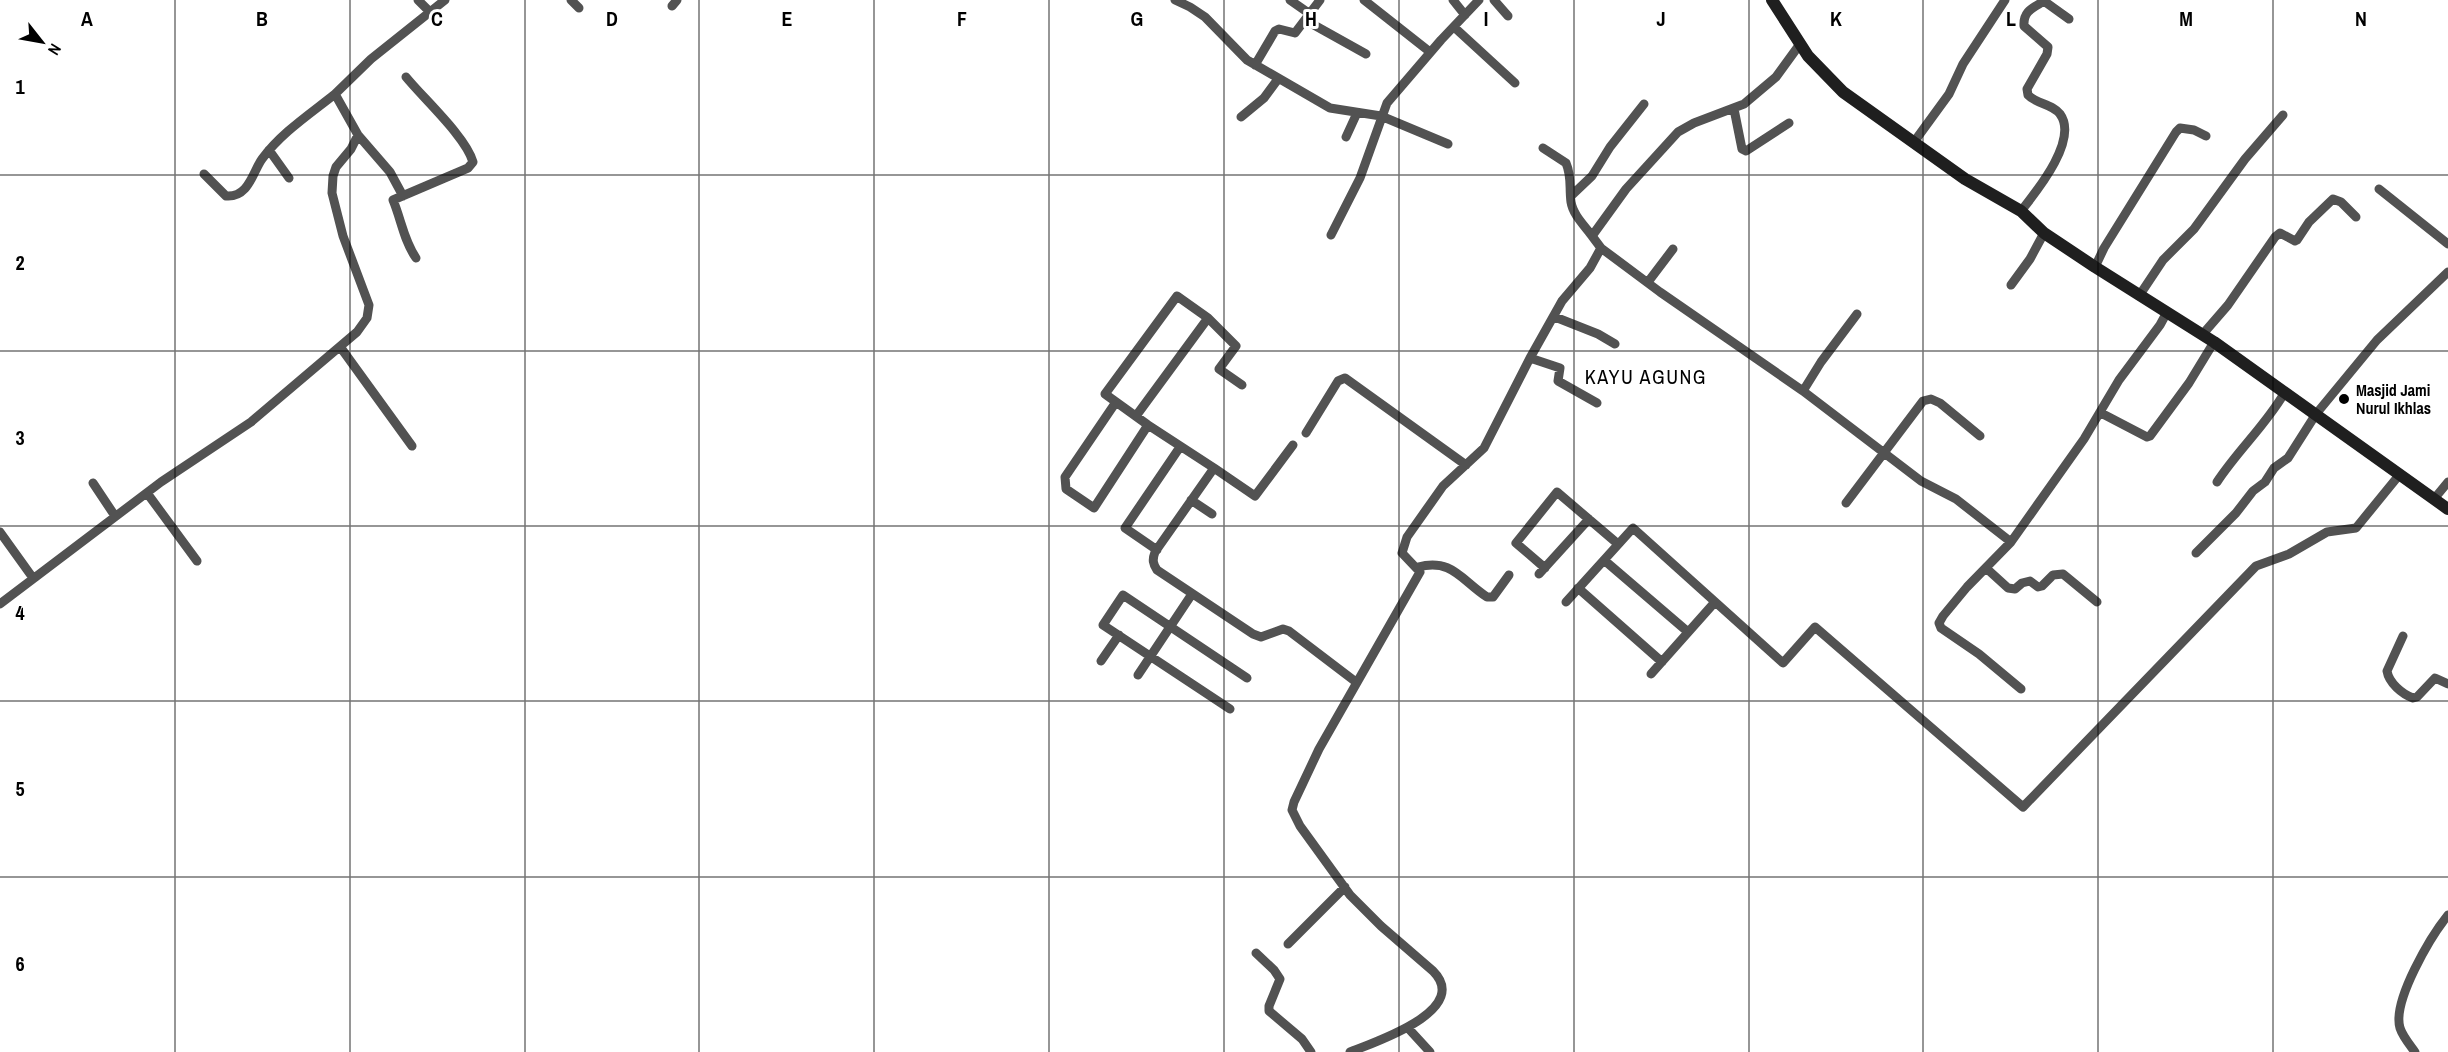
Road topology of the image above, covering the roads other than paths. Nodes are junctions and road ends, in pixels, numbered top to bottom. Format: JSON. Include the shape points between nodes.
{"nodes":[{"id":1,"x":418,"y":0,"type":"edge"},
{"id":2,"x":445,"y":0,"type":"edge"},
{"id":3,"x":570,"y":0,"type":"edge"},
{"id":4,"x":1175,"y":0,"type":"edge"},
{"id":5,"x":1290,"y":0,"type":"edge"},
{"id":6,"x":1320,"y":0,"type":"edge"},
{"id":7,"x":1364,"y":0,"type":"edge"},
{"id":8,"x":1453,"y":0,"type":"edge"},
{"id":9,"x":1479,"y":0,"type":"edge"},
{"id":10,"x":1494,"y":0,"type":"edge"},
{"id":11,"x":1772,"y":0,"type":"edge"},
{"id":12,"x":2005,"y":0,"type":"edge"},
{"id":13,"x":2044,"y":0,"type":"edge"},
{"id":14,"x":579,"y":8,"type":"dead end"},
{"id":15,"x":429,"y":11,"type":"junction"},
{"id":16,"x":1465,"y":15,"type":"junction"},
{"id":17,"x":1508,"y":16,"type":"dead end"},
{"id":18,"x":1308,"y":17,"type":"junction"},
{"id":19,"x":2069,"y":19,"type":"dead end"},
{"id":20,"x":1454,"y":27,"type":"junction"},
{"id":21,"x":1800,"y":44,"type":"junction"},
{"id":22,"x":1430,"y":52,"type":"junction"},
{"id":23,"x":1366,"y":54,"type":"dead end"},
{"id":24,"x":1255,"y":65,"type":"junction"},
{"id":25,"x":406,"y":77,"type":"dead end"},
{"id":26,"x":1278,"y":79,"type":"junction"},
{"id":27,"x":1515,"y":83,"type":"dead end"},
{"id":28,"x":335,"y":94,"type":"junction"},
{"id":29,"x":1644,"y":104,"type":"dead end"},
{"id":30,"x":1734,"y":109,"type":"junction"},
{"id":31,"x":1357,"y":113,"type":"junction"},
{"id":32,"x":2283,"y":115,"type":"dead end"},
{"id":33,"x":1381,"y":116,"type":"junction"},
{"id":34,"x":1241,"y":117,"type":"dead end"},
{"id":35,"x":1789,"y":123,"type":"dead end"},
{"id":36,"x":358,"y":135,"type":"junction"},
{"id":37,"x":2206,"y":136,"type":"dead end"},
{"id":38,"x":1346,"y":137,"type":"dead end"},
{"id":39,"x":1914,"y":142,"type":"junction"},
{"id":40,"x":1448,"y":144,"type":"dead end"},
{"id":41,"x":1543,"y":148,"type":"dead end"},
{"id":42,"x":269,"y":150,"type":"junction"},
{"id":43,"x":204,"y":174,"type":"dead end"},
{"id":44,"x":289,"y":178,"type":"dead end"},
{"id":45,"x":2379,"y":189,"type":"dead end"},
{"id":46,"x":1572,"y":195,"type":"junction"},
{"id":47,"x":403,"y":196,"type":"junction"},
{"id":48,"x":2021,"y":211,"type":"junction"},
{"id":49,"x":2356,"y":217,"type":"dead end"},
{"id":50,"x":2044,"y":233,"type":"junction"},
{"id":51,"x":1331,"y":235,"type":"dead end"},
{"id":52,"x":1592,"y":236,"type":"junction"},
{"id":53,"x":2448,"y":244,"type":"edge"},
{"id":54,"x":1601,"y":248,"type":"junction"},
{"id":55,"x":1673,"y":249,"type":"dead end"},
{"id":56,"x":416,"y":258,"type":"dead end"},
{"id":57,"x":2095,"y":267,"type":"junction"},
{"id":58,"x":2448,"y":272,"type":"edge"},
{"id":59,"x":1648,"y":282,"type":"junction"},
{"id":60,"x":2011,"y":285,"type":"dead end"},
{"id":61,"x":2139,"y":296,"type":"junction"},
{"id":62,"x":1857,"y":314,"type":"dead end"},
{"id":63,"x":2166,"y":314,"type":"junction"},
{"id":64,"x":1555,"y":317,"type":"junction"},
{"id":65,"x":1208,"y":318,"type":"junction"},
{"id":66,"x":2202,"y":335,"type":"junction"},
{"id":67,"x":2214,"y":342,"type":"junction"},
{"id":68,"x":1615,"y":345,"type":"dead end"},
{"id":69,"x":340,"y":348,"type":"junction"},
{"id":70,"x":1530,"y":358,"type":"junction"},
{"id":71,"x":1242,"y":386,"type":"dead end"},
{"id":72,"x":1803,"y":391,"type":"junction"},
{"id":73,"x":2285,"y":392,"type":"junction"},
{"id":74,"x":1116,"y":402,"type":"junction"},
{"id":75,"x":1597,"y":403,"type":"dead end"},
{"id":76,"x":2101,"y":413,"type":"junction"},
{"id":77,"x":2316,"y":414,"type":"junction"},
{"id":78,"x":1136,"y":417,"type":"junction"},
{"id":79,"x":1148,"y":425,"type":"junction"},
{"id":80,"x":1306,"y":433,"type":"dead end"},
{"id":81,"x":1980,"y":436,"type":"dead end"},
{"id":82,"x":1293,"y":445,"type":"dead end"},
{"id":83,"x":412,"y":446,"type":"dead end"},
{"id":84,"x":1180,"y":447,"type":"junction"},
{"id":85,"x":1885,"y":452,"type":"junction"},
{"id":86,"x":1466,"y":465,"type":"junction"},
{"id":87,"x":1214,"y":468,"type":"junction"},
{"id":88,"x":2400,"y":474,"type":"junction"},
{"id":89,"x":2217,"y":482,"type":"dead end"},
{"id":90,"x":2448,"y":482,"type":"edge"},
{"id":91,"x":93,"y":483,"type":"dead end"},
{"id":92,"x":147,"y":493,"type":"junction"},
{"id":93,"x":2434,"y":499,"type":"junction"},
{"id":94,"x":1191,"y":500,"type":"junction"},
{"id":95,"x":1846,"y":503,"type":"dead end"},
{"id":96,"x":2448,"y":509,"type":"edge"},
{"id":97,"x":1212,"y":514,"type":"dead end"},
{"id":98,"x":115,"y":516,"type":"junction"},
{"id":99,"x":1589,"y":519,"type":"junction"},
{"id":100,"x":0,"y":532,"type":"edge"},
{"id":101,"x":2011,"y":542,"type":"junction"},
{"id":102,"x":1618,"y":544,"type":"junction"},
{"id":103,"x":1157,"y":550,"type":"junction"},
{"id":104,"x":2196,"y":553,"type":"dead end"},
{"id":105,"x":1604,"y":560,"type":"junction"},
{"id":106,"x":197,"y":561,"type":"dead end"},
{"id":107,"x":1418,"y":567,"type":"junction"},
{"id":108,"x":1986,"y":568,"type":"junction"},
{"id":109,"x":1509,"y":576,"type":"dead end"},
{"id":110,"x":33,"y":578,"type":"junction"},
{"id":111,"x":1578,"y":588,"type":"junction"},
{"id":112,"x":1192,"y":594,"type":"junction"},
{"id":113,"x":1566,"y":602,"type":"dead end"},
{"id":114,"x":1715,"y":602,"type":"junction"},
{"id":115,"x":2097,"y":602,"type":"dead end"},
{"id":116,"x":0,"y":604,"type":"edge"},
{"id":117,"x":1171,"y":626,"type":"junction"},
{"id":118,"x":1688,"y":632,"type":"junction"},
{"id":119,"x":1119,"y":635,"type":"junction"},
{"id":120,"x":2403,"y":636,"type":"dead end"},
{"id":121,"x":1151,"y":656,"type":"junction"},
{"id":122,"x":1101,"y":661,"type":"dead end"},
{"id":123,"x":1662,"y":662,"type":"junction"},
{"id":124,"x":1138,"y":675,"type":"dead end"},
{"id":125,"x":1651,"y":675,"type":"dead end"},
{"id":126,"x":1247,"y":678,"type":"dead end"},
{"id":127,"x":1356,"y":681,"type":"junction"},
{"id":128,"x":2448,"y":684,"type":"edge"},
{"id":129,"x":2021,"y":689,"type":"dead end"},
{"id":130,"x":1230,"y":709,"type":"dead end"},
{"id":131,"x":1345,"y":887,"type":"junction"},
{"id":132,"x":2448,"y":915,"type":"edge"},
{"id":133,"x":1288,"y":944,"type":"dead end"},
{"id":134,"x":1256,"y":953,"type":"dead end"},
{"id":135,"x":1408,"y":1028,"type":"junction"},
{"id":136,"x":1311,"y":1052,"type":"edge"},
{"id":137,"x":1350,"y":1052,"type":"edge"},
{"id":138,"x":1430,"y":1052,"type":"edge"},
{"id":139,"x":2415,"y":1052,"type":"edge"}],
"edges":[{"from":1,"to":15,"type":"street"},
{"from":2,"to":15,"type":"street"},
{"from":3,"to":14,"type":"street"},
{"from":4,"to":24,"type":"street","via":[[1205,17]]},
{"from":5,"to":18,"type":"street"},
{"from":6,"to":18,"type":"street"},
{"from":7,"to":22,"type":"street"},
{"from":8,"to":16,"type":"street"},
{"from":9,"to":16,"type":"street"},
{"from":10,"to":17,"type":"street"},
{"from":11,"to":21,"type":"street"},
{"from":12,"to":39,"type":"street","via":[[1963,64],[1949,94]]},
{"from":13,"to":19,"type":"street"},
{"from":13,"to":48,"type":"street","via":[[2027,12],[2023,20],[2024,26],[2048,47],[2027,93],[2032,100],[2059,113],[2064,124],[2063,137],[2053,166]]},
{"from":15,"to":28,"type":"street"},
{"from":16,"to":20,"type":"street"},
{"from":18,"to":23,"type":"street"},
{"from":18,"to":24,"type":"street","via":[[1295,33],[1275,31]]},
{"from":20,"to":22,"type":"street"},
{"from":20,"to":27,"type":"street"},
{"from":21,"to":30,"type":"street","via":[[1776,77]]},
{"from":21,"to":39,"type":"street","via":[[1843,93]]},
{"from":22,"to":33,"type":"street","via":[[1391,96]]},
{"from":24,"to":26,"type":"street"},
{"from":25,"to":47,"type":"street","via":[[445,121],[472,162],[468,168]]},
{"from":26,"to":31,"type":"street","via":[[1330,108]]},
{"from":26,"to":34,"type":"street","via":[[1271,91]]},
{"from":28,"to":36,"type":"street"},
{"from":28,"to":42,"type":"street"},
{"from":29,"to":46,"type":"street","via":[[1592,176]]},
{"from":30,"to":35,"type":"street","via":[[1742,149],[1746,151]]},
{"from":30,"to":52,"type":"street","via":[[1678,132],[1626,189]]},
{"from":31,"to":33,"type":"street"},
{"from":31,"to":38,"type":"street"},
{"from":32,"to":61,"type":"street","via":[[2194,229],[2163,260]]},
{"from":33,"to":40,"type":"street"},
{"from":33,"to":51,"type":"street","via":[[1359,178]]},
{"from":36,"to":47,"type":"street","via":[[390,172]]},
{"from":36,"to":69,"type":"street","via":[[336,167],[332,193],[343,236],[369,305],[363,324]]},
{"from":37,"to":57,"type":"street","via":[[2187,128],[2176,132]]},
{"from":39,"to":48,"type":"street","via":[[1965,179]]},
{"from":41,"to":46,"type":"street","via":[[1566,163]]},
{"from":42,"to":43,"type":"street","via":[[254,180],[232,197],[226,196]]},
{"from":42,"to":44,"type":"street"},
{"from":45,"to":53,"type":"street"},
{"from":46,"to":52,"type":"street","via":[[1575,213]]},
{"from":47,"to":56,"type":"street","via":[[393,200],[408,247]]},
{"from":48,"to":50,"type":"street"},
{"from":49,"to":66,"type":"street","via":[[2333,199],[2297,240],[2280,233]]},
{"from":50,"to":57,"type":"street"},
{"from":50,"to":60,"type":"street"},
{"from":52,"to":54,"type":"street"},
{"from":54,"to":59,"type":"street"},
{"from":54,"to":64,"type":"street","via":[[1562,301]]},
{"from":55,"to":59,"type":"street"},
{"from":57,"to":61,"type":"street"},
{"from":58,"to":77,"type":"street","via":[[2377,340]]},
{"from":59,"to":72,"type":"street"},
{"from":61,"to":63,"type":"street"},
{"from":62,"to":72,"type":"street"},
{"from":63,"to":66,"type":"street"},
{"from":63,"to":76,"type":"street","via":[[2119,380]]},
{"from":64,"to":68,"type":"street"},
{"from":64,"to":70,"type":"street"},
{"from":65,"to":71,"type":"street","via":[[1236,346],[1219,369]]},
{"from":65,"to":74,"type":"street","via":[[1177,296],[1105,394]]},
{"from":65,"to":78,"type":"street"},
{"from":66,"to":67,"type":"street"},
{"from":67,"to":73,"type":"street"},
{"from":67,"to":76,"type":"street","via":[[2150,436]]},
{"from":69,"to":83,"type":"street"},
{"from":69,"to":92,"type":"street","via":[[251,422]]},
{"from":70,"to":75,"type":"street","via":[[1560,368],[1558,381]]},
{"from":70,"to":86,"type":"street","via":[[1484,448]]},
{"from":72,"to":85,"type":"street"},
{"from":73,"to":77,"type":"street"},
{"from":73,"to":89,"type":"street"},
{"from":74,"to":78,"type":"street"},
{"from":74,"to":79,"type":"street","via":[[1065,477],[1066,489],[1094,508]]},
{"from":76,"to":101,"type":"street"},
{"from":77,"to":88,"type":"street"},
{"from":77,"to":104,"type":"street","via":[[2288,458],[2274,468]]},
{"from":78,"to":79,"type":"street"},
{"from":79,"to":84,"type":"street"},
{"from":80,"to":86,"type":"street","via":[[1338,381],[1345,378]]},
{"from":81,"to":85,"type":"street","via":[[1931,399],[1918,406]]},
{"from":82,"to":87,"type":"street","via":[[1255,496]]},
{"from":84,"to":87,"type":"street"},
{"from":84,"to":103,"type":"street","via":[[1125,528]]},
{"from":85,"to":95,"type":"street"},
{"from":85,"to":101,"type":"street","via":[[1921,481],[1956,499]]},
{"from":86,"to":107,"type":"street","via":[[1443,486],[1401,549]]},
{"from":87,"to":94,"type":"street"},
{"from":88,"to":93,"type":"street"},
{"from":88,"to":114,"type":"street","via":[[2356,528],[2327,532],[2289,554],[2256,566],[2023,807],[1815,627],[1784,663]]},
{"from":90,"to":93,"type":"street"},
{"from":91,"to":98,"type":"street"},
{"from":92,"to":98,"type":"street"},
{"from":92,"to":106,"type":"street"},
{"from":93,"to":96,"type":"street"},
{"from":94,"to":97,"type":"street"},
{"from":94,"to":103,"type":"street"},
{"from":98,"to":110,"type":"street"},
{"from":99,"to":99,"type":"street","via":[[1557,492],[1516,543],[1542,571]]},
{"from":99,"to":102,"type":"street"},
{"from":100,"to":110,"type":"street"},
{"from":101,"to":108,"type":"street"},
{"from":102,"to":105,"type":"street"},
{"from":102,"to":114,"type":"street","via":[[1633,528]]},
{"from":103,"to":112,"type":"street","via":[[1152,559],[1157,570]]},
{"from":105,"to":111,"type":"street"},
{"from":105,"to":118,"type":"street"},
{"from":107,"to":109,"type":"street","via":[[1434,563],[1445,566],[1487,597],[1493,597]]},
{"from":107,"to":127,"type":"street","via":[[1420,572],[1410,592]]},
{"from":108,"to":115,"type":"street","via":[[2008,588],[2015,589],[2030,581],[2042,586],[2053,575],[2063,574]]},
{"from":108,"to":129,"type":"street","via":[[1943,616],[1940,626]]},
{"from":110,"to":116,"type":"street"},
{"from":111,"to":113,"type":"street"},
{"from":111,"to":123,"type":"street"},
{"from":112,"to":117,"type":"street"},
{"from":112,"to":127,"type":"street","via":[[1261,637],[1283,629],[1289,631]]},
{"from":114,"to":118,"type":"street"},
{"from":117,"to":119,"type":"street","via":[[1123,595],[1103,625]]},
{"from":117,"to":121,"type":"street"},
{"from":117,"to":126,"type":"street"},
{"from":118,"to":123,"type":"street"},
{"from":119,"to":121,"type":"street"},
{"from":119,"to":122,"type":"street"},
{"from":120,"to":128,"type":"street","via":[[2387,672],[2392,683],[2413,698],[2435,678]]},
{"from":121,"to":124,"type":"street"},
{"from":121,"to":130,"type":"street"},
{"from":123,"to":125,"type":"street"},
{"from":127,"to":131,"type":"street","via":[[1292,810]]},
{"from":131,"to":133,"type":"street"},
{"from":131,"to":135,"type":"street","via":[[1381,926],[1440,977],[1438,1004]]},
{"from":132,"to":139,"type":"street","via":[[2419,962],[2399,1015],[2400,1029]]},
{"from":134,"to":136,"type":"street","via":[[1280,979],[1269,1011],[1302,1039]]},
{"from":135,"to":137,"type":"street"},
{"from":135,"to":138,"type":"street"}]}
